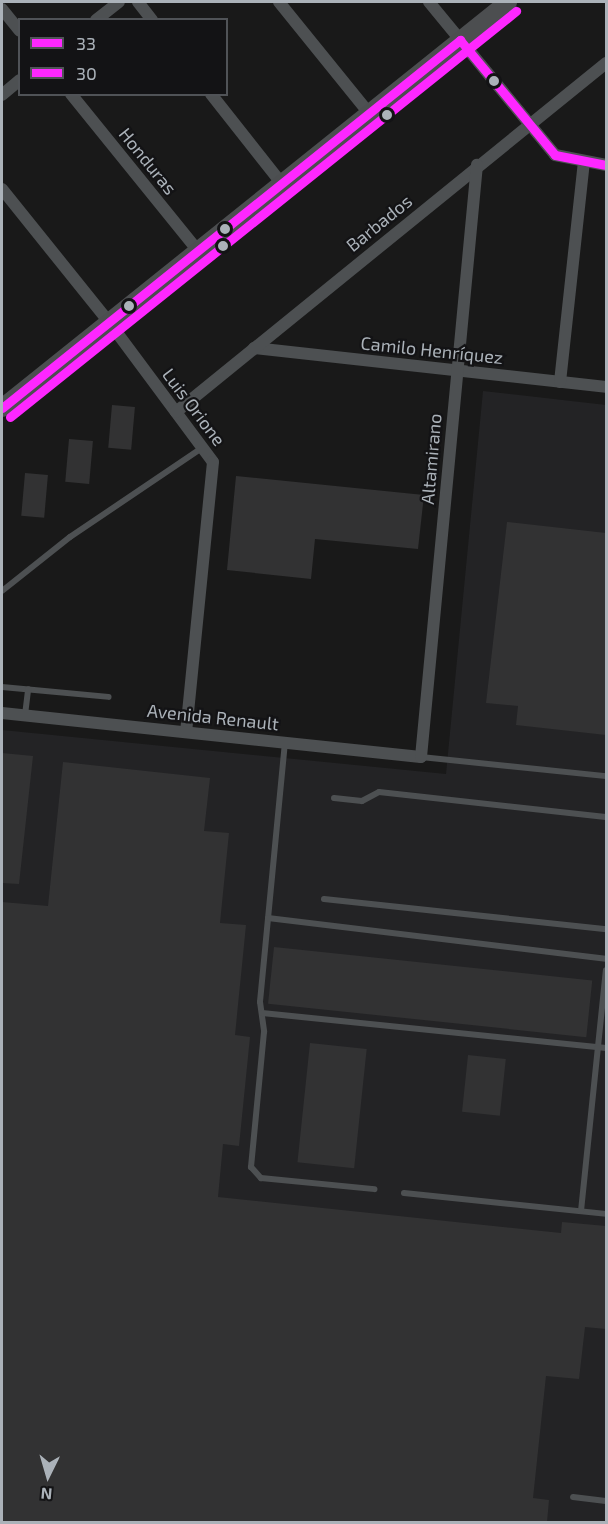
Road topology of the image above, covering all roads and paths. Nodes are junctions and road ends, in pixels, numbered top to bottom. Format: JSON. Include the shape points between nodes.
{"nodes":[{"id":1,"x":118,"y":2,"type":"edge"},
{"id":2,"x":138,"y":2,"type":"edge"},
{"id":3,"x":279,"y":2,"type":"edge"},
{"id":4,"x":429,"y":2,"type":"edge"},
{"id":5,"x":508,"y":2,"type":"edge"},
{"id":6,"x":2,"y":9,"type":"edge"},
{"id":7,"x":98,"y":18,"type":"edge"},
{"id":8,"x":150,"y":18,"type":"edge"},
{"id":9,"x":18,"y":29,"type":"edge"},
{"id":10,"x":460,"y":40,"type":"junction"},
{"id":11,"x":606,"y":63,"type":"edge"},
{"id":12,"x":18,"y":82,"type":"edge"},
{"id":13,"x":2,"y":95,"type":"edge"},
{"id":14,"x":73,"y":96,"type":"edge"},
{"id":15,"x":213,"y":96,"type":"edge"},
{"id":16,"x":369,"y":113,"type":"junction"},
{"id":17,"x":529,"y":125,"type":"junction"},
{"id":18,"x":584,"y":162,"type":"junction"},
{"id":19,"x":477,"y":165,"type":"junction"},
{"id":20,"x":606,"y":165,"type":"edge"},
{"id":21,"x":282,"y":184,"type":"junction"},
{"id":22,"x":2,"y":189,"type":"edge"},
{"id":23,"x":198,"y":251,"type":"junction"},
{"id":24,"x":109,"y":322,"type":"junction"},
{"id":25,"x":254,"y":348,"type":"junction"},
{"id":26,"x":457,"y":371,"type":"junction"},
{"id":27,"x":561,"y":382,"type":"junction"},
{"id":28,"x":606,"y":387,"type":"edge"},
{"id":29,"x":2,"y":408,"type":"edge"},
{"id":30,"x":176,"y":412,"type":"junction"},
{"id":31,"x":202,"y":448,"type":"junction"},
{"id":32,"x":2,"y":591,"type":"edge"},
{"id":33,"x":2,"y":687,"type":"edge"},
{"id":34,"x":28,"y":689,"type":"junction"},
{"id":35,"x":109,"y":697,"type":"dead end"},
{"id":36,"x":2,"y":713,"type":"edge"},
{"id":37,"x":25,"y":715,"type":"junction"},
{"id":38,"x":186,"y":732,"type":"junction"},
{"id":39,"x":285,"y":742,"type":"junction"},
{"id":40,"x":421,"y":757,"type":"junction"},
{"id":41,"x":606,"y":776,"type":"edge"},
{"id":42,"x":334,"y":798,"type":"dead end"},
{"id":43,"x":606,"y":817,"type":"edge"},
{"id":44,"x":324,"y":900,"type":"dead end"},
{"id":45,"x":268,"y":918,"type":"junction"},
{"id":46,"x":606,"y":929,"type":"edge"},
{"id":47,"x":606,"y":959,"type":"edge"},
{"id":48,"x":606,"y":970,"type":"edge"},
{"id":49,"x":262,"y":1013,"type":"junction"},
{"id":50,"x":598,"y":1047,"type":"junction"},
{"id":51,"x":606,"y":1048,"type":"edge"},
{"id":52,"x":374,"y":1189,"type":"dead end"},
{"id":53,"x":404,"y":1193,"type":"dead end"},
{"id":54,"x":580,"y":1211,"type":"junction"},
{"id":55,"x":606,"y":1214,"type":"edge"},
{"id":56,"x":573,"y":1497,"type":"dead end"},
{"id":57,"x":606,"y":1501,"type":"edge"}],
"edges":[{"from":1,"to":7,"type":"street"},
{"from":2,"to":8,"type":"street"},
{"from":3,"to":16,"type":"street"},
{"from":4,"to":10,"type":"street"},
{"from":5,"to":10,"type":"street"},
{"from":6,"to":9,"type":"street"},
{"from":10,"to":16,"type":"street"},
{"from":10,"to":17,"type":"street"},
{"from":11,"to":17,"type":"street","name":"Barbados"},
{"from":12,"to":13,"type":"street"},
{"from":14,"to":23,"type":"street","name":"Honduras"},
{"from":15,"to":21,"type":"street"},
{"from":16,"to":21,"type":"street"},
{"from":17,"to":18,"type":"street","via":[[555,155]]},
{"from":17,"to":19,"type":"street","name":"Barbados"},
{"from":18,"to":20,"type":"street"},
{"from":18,"to":27,"type":"street"},
{"from":19,"to":25,"type":"street","name":"Barbados"},
{"from":19,"to":26,"type":"street","name":"Altamirano"},
{"from":21,"to":23,"type":"street"},
{"from":22,"to":24,"type":"street","name":"Luis Orione"},
{"from":23,"to":24,"type":"street"},
{"from":24,"to":29,"type":"street"},
{"from":24,"to":30,"type":"street","name":"Luis Orione"},
{"from":25,"to":26,"type":"street","name":"Camilo Henríquez"},
{"from":25,"to":30,"type":"street","name":"Barbados"},
{"from":26,"to":27,"type":"street","name":"Camilo Henríquez"},
{"from":26,"to":40,"type":"street","name":"Altamirano"},
{"from":27,"to":28,"type":"street","name":"Camilo Henríquez"},
{"from":30,"to":31,"type":"street","name":"Luis Orione"},
{"from":31,"to":32,"type":"lane","via":[[70,537]]},
{"from":31,"to":38,"type":"street","name":"Luis Orione","via":[[214,469]]},
{"from":33,"to":34,"type":"lane"},
{"from":34,"to":35,"type":"lane"},
{"from":34,"to":37,"type":"lane"},
{"from":36,"to":37,"type":"street","name":"Avenida Renault"},
{"from":37,"to":38,"type":"street","name":"Avenida Renault"},
{"from":38,"to":39,"type":"street","name":"Avenida Renault"},
{"from":39,"to":40,"type":"street","name":"Avenida Renault"},
{"from":39,"to":45,"type":"lane"},
{"from":40,"to":41,"type":"lane"},
{"from":42,"to":43,"type":"lane","via":[[362,801],[379,792]]},
{"from":44,"to":46,"type":"lane"},
{"from":45,"to":47,"type":"lane"},
{"from":45,"to":49,"type":"lane"},
{"from":48,"to":50,"type":"lane"},
{"from":49,"to":50,"type":"lane"},
{"from":49,"to":52,"type":"lane","via":[[264,1032],[250,1167],[254,1174],[261,1178]]},
{"from":50,"to":51,"type":"lane"},
{"from":50,"to":54,"type":"lane"},
{"from":53,"to":54,"type":"lane"},
{"from":54,"to":55,"type":"lane"},
{"from":56,"to":57,"type":"lane"}]}
